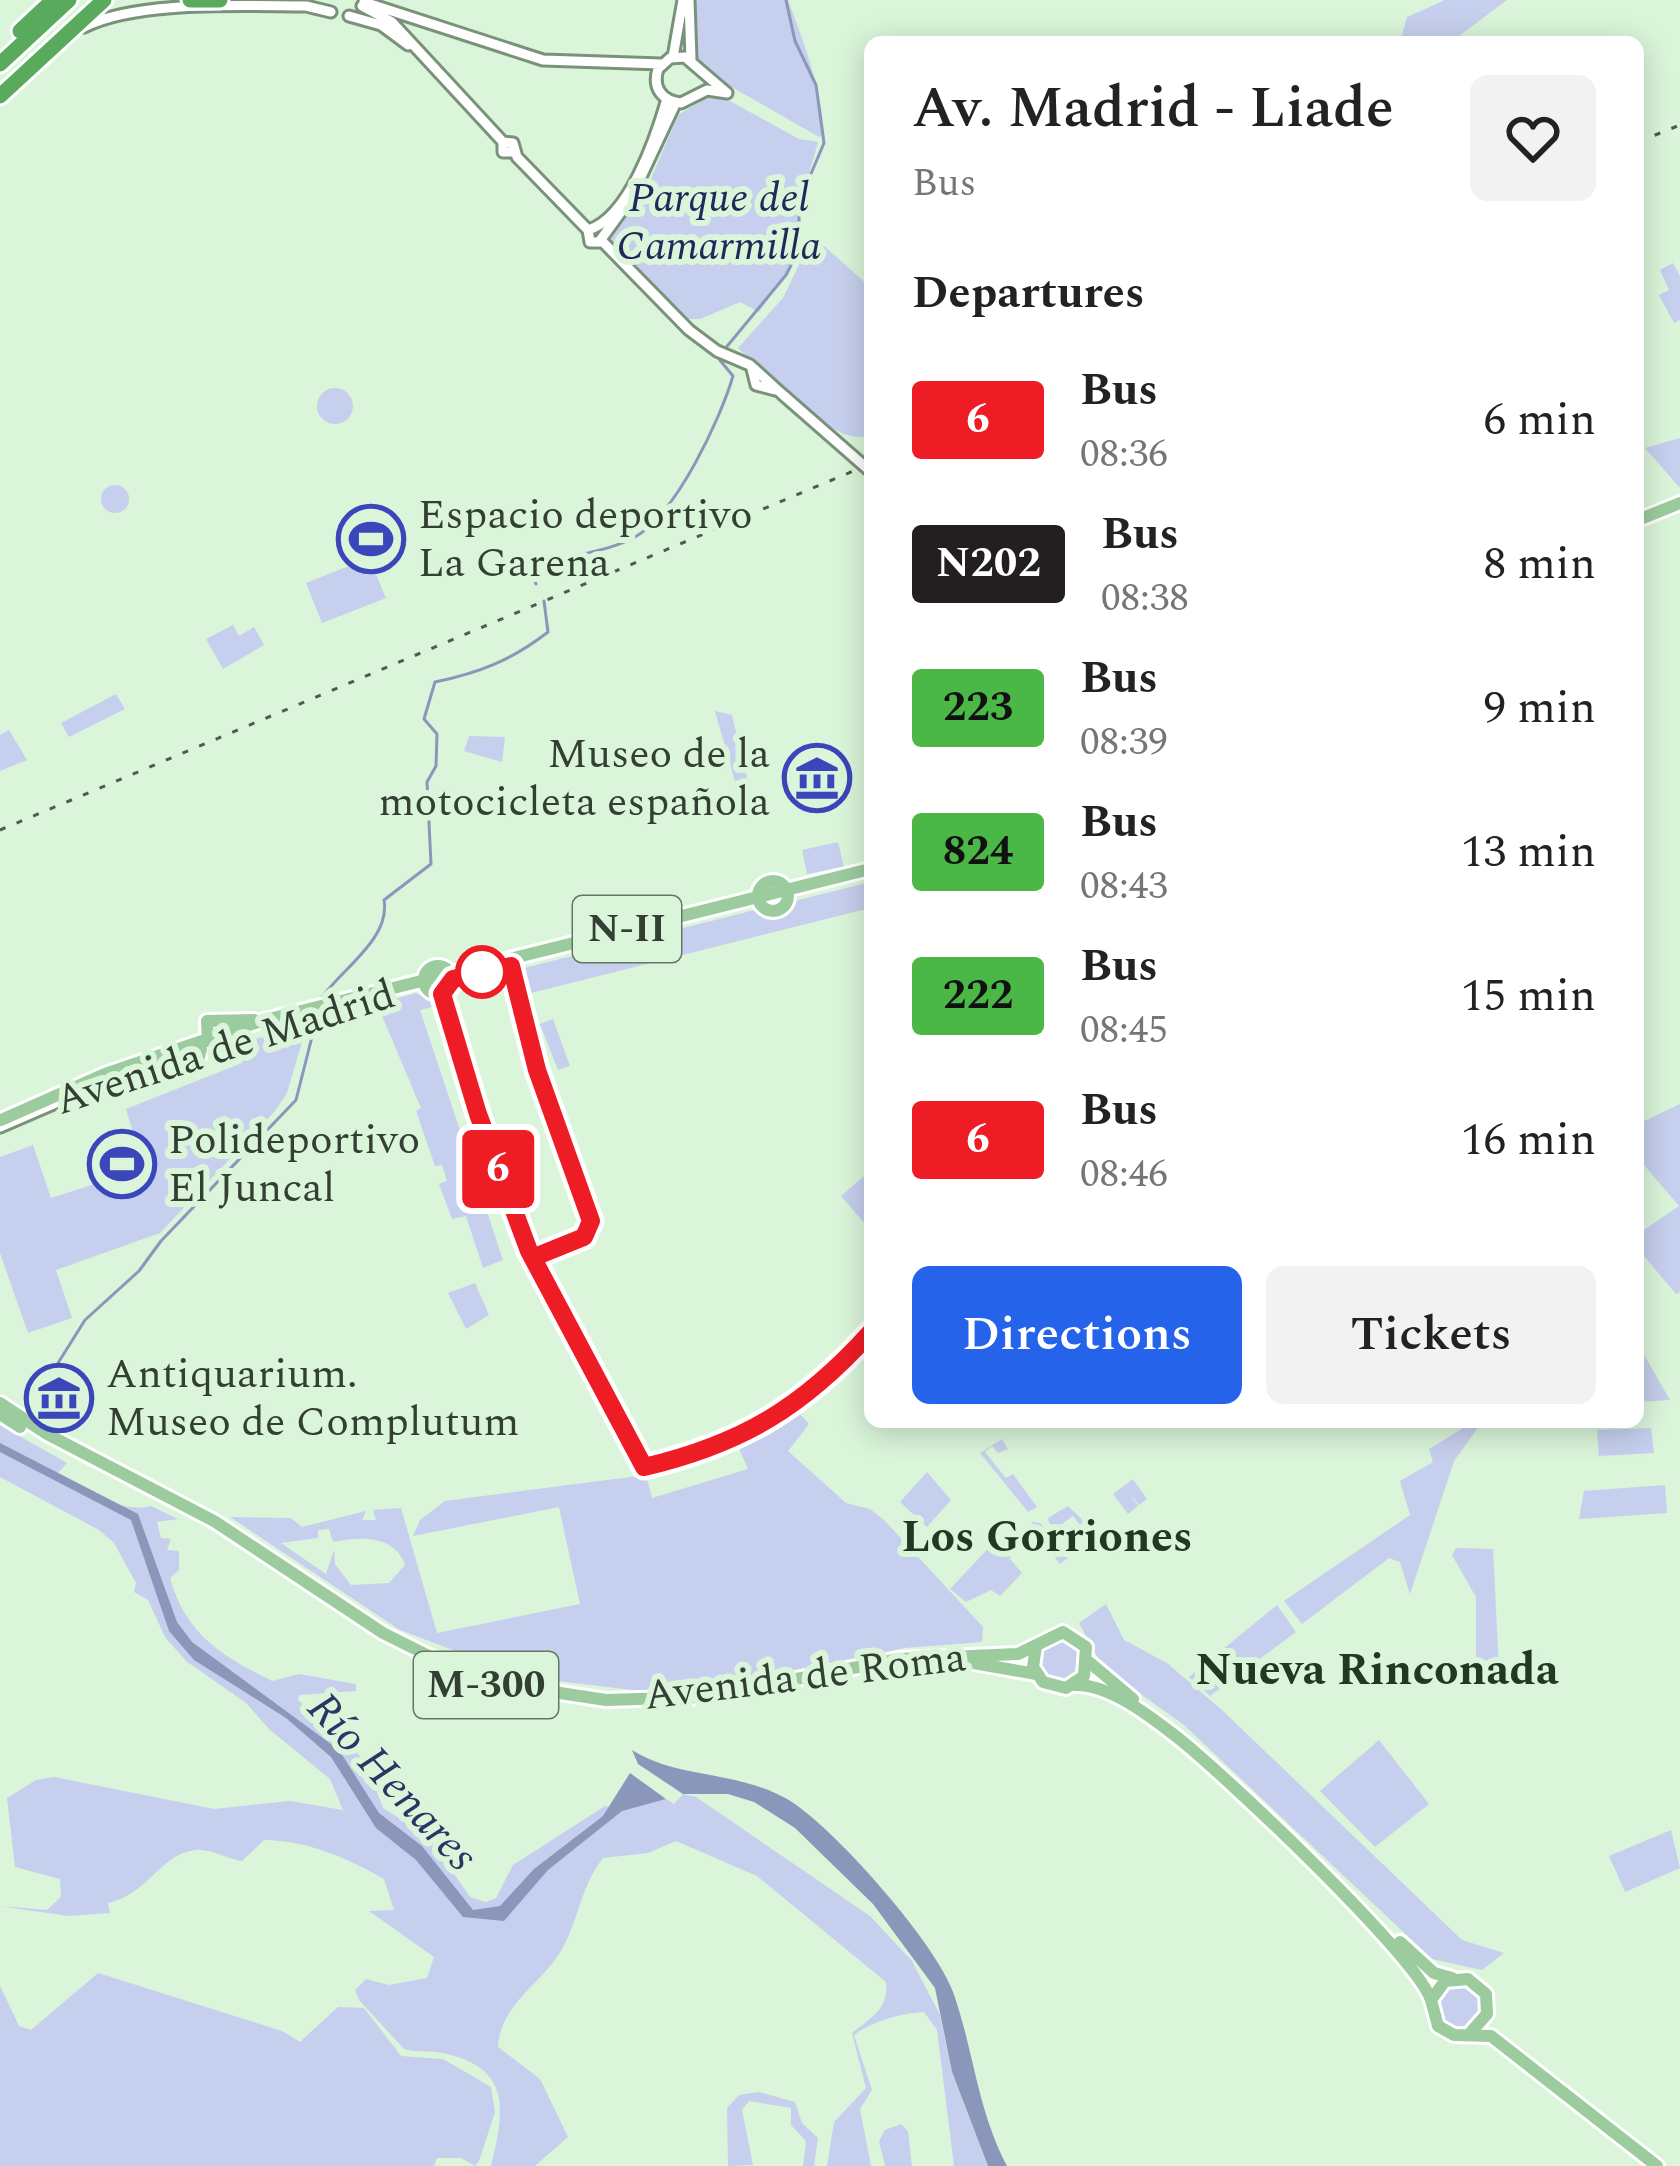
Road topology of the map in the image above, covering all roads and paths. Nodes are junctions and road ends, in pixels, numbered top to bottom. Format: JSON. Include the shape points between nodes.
{"nodes":[{"id":1,"x":53,"y":0,"type":"edge"},
{"id":2,"x":69,"y":0,"type":"edge"},
{"id":3,"x":89,"y":0,"type":"edge"},
{"id":4,"x":104,"y":0,"type":"edge"},
{"id":5,"x":190,"y":0,"type":"edge"},
{"id":6,"x":220,"y":0,"type":"edge"},
{"id":7,"x":325,"y":0,"type":"edge"},
{"id":8,"x":378,"y":0,"type":"edge"},
{"id":9,"x":686,"y":0,"type":"edge"},
{"id":10,"x":364,"y":3,"type":"edge"},
{"id":11,"x":398,"y":10,"type":"junction"},
{"id":12,"x":332,"y":12,"type":"junction"},
{"id":13,"x":349,"y":16,"type":"junction"},
{"id":14,"x":425,"y":20,"type":"junction"},
{"id":15,"x":407,"y":38,"type":"junction"},
{"id":16,"x":59,"y":42,"type":"junction"},
{"id":17,"x":0,"y":50,"type":"edge"},
{"id":18,"x":673,"y":57,"type":"junction"},
{"id":19,"x":427,"y":58,"type":"junction"},
{"id":20,"x":691,"y":59,"type":"junction"},
{"id":21,"x":0,"y":64,"type":"edge"},
{"id":22,"x":661,"y":64,"type":"junction"},
{"id":23,"x":633,"y":67,"type":"junction"},
{"id":24,"x":702,"y":76,"type":"junction"},
{"id":25,"x":0,"y":82,"type":"edge"},
{"id":26,"x":656,"y":82,"type":"junction"},
{"id":27,"x":697,"y":95,"type":"junction"},
{"id":28,"x":0,"y":96,"type":"edge"},
{"id":29,"x":672,"y":101,"type":"junction"},
{"id":30,"x":597,"y":233,"type":"junction"},
{"id":31,"x":864,"y":466,"type":"edge"},
{"id":32,"x":1680,"y":503,"type":"edge"},
{"id":33,"x":1644,"y":518,"type":"edge"},
{"id":34,"x":864,"y":875,"type":"edge"},
{"id":35,"x":425,"y":982,"type":"junction"},
{"id":36,"x":203,"y":1045,"type":"junction"},
{"id":37,"x":80,"y":1089,"type":"junction"},
{"id":38,"x":0,"y":1121,"type":"edge"},
{"id":39,"x":0,"y":1403,"type":"edge"},
{"id":40,"x":0,"y":1414,"type":"edge"},
{"id":41,"x":1036,"y":1646,"type":"junction"},
{"id":42,"x":1089,"y":1662,"type":"junction"},
{"id":43,"x":1036,"y":1675,"type":"junction"},
{"id":44,"x":1073,"y":1685,"type":"junction"},
{"id":45,"x":1452,"y":1978,"type":"junction"},
{"id":46,"x":1431,"y":2000,"type":"junction"},
{"id":47,"x":1487,"y":2014,"type":"junction"},
{"id":48,"x":1471,"y":2032,"type":"junction"},
{"id":49,"x":1529,"y":2063,"type":"junction"},
{"id":50,"x":1657,"y":2166,"type":"edge"}],
"edges":[{"from":1,"to":17,"type":"highway"},
{"from":2,"to":21,"type":"highway"},
{"from":3,"to":25,"type":"highway"},
{"from":4,"to":16,"type":"highway"},
{"from":5,"to":6,"type":"highway"},
{"from":7,"to":12,"type":"street"},
{"from":8,"to":11,"type":"street"},
{"from":9,"to":18,"type":"street"},
{"from":9,"to":20,"type":"street"},
{"from":10,"to":11,"type":"street"},
{"from":10,"to":13,"type":"street"},
{"from":10,"to":15,"type":"street"},
{"from":11,"to":14,"type":"street"},
{"from":12,"to":13,"type":"street"},
{"from":12,"to":16,"type":"street","via":[[144,9],[103,17]]},
{"from":13,"to":19,"type":"street","via":[[381,26]]},
{"from":14,"to":15,"type":"street","via":[[410,26]]},
{"from":14,"to":23,"type":"street","via":[[543,60]]},
{"from":15,"to":19,"type":"street"},
{"from":16,"to":28,"type":"highway"},
{"from":18,"to":20,"type":"street"},
{"from":18,"to":22,"type":"street"},
{"from":19,"to":30,"type":"street"},
{"from":20,"to":24,"type":"street"},
{"from":22,"to":23,"type":"street"},
{"from":22,"to":26,"type":"street"},
{"from":23,"to":26,"type":"street"},
{"from":24,"to":27,"type":"street"},
{"from":24,"to":27,"type":"street","via":[[727,93]]},
{"from":26,"to":29,"type":"street"},
{"from":27,"to":29,"type":"street"},
{"from":29,"to":30,"type":"street"},
{"from":30,"to":31,"type":"street","bridge":true,"via":[[722,353],[750,365]]},
{"from":32,"to":33,"type":"main road"},
{"from":34,"to":35,"type":"main road","name":"Avenida de Madrid","number":"N-II"},
{"from":35,"to":36,"type":"main road","name":"Avenida de Madrid","number":"N-II"},
{"from":35,"to":36,"type":"main road","name":"Avenida de Madrid","number":"N-II","via":[[261,1021],[207,1021]]},
{"from":36,"to":37,"type":"main road","name":"Avenida de Madrid","number":"N-II"},
{"from":36,"to":37,"type":"main road","name":"Avenida de Madrid","number":"N-II","via":[[196,1069],[143,1070]]},
{"from":37,"to":38,"type":"main road","name":"Avenida de Madrid","number":"N-II"},
{"from":39,"to":41,"type":"main road","name":"Avenida de Roma","number":"M-300","via":[[214,1521],[383,1633],[521,1687],[606,1700],[687,1699],[899,1659],[1018,1654]]},
{"from":40,"to":43,"type":"main road","name":"Avenida de Roma","number":"M-300","via":[[196,1518],[378,1639],[520,1694],[671,1708],[931,1663],[999,1664]]},
{"from":41,"to":42,"type":"main road","number":"M-300","via":[[1069,1633],[1086,1647]]},
{"from":41,"to":43,"type":"main road"},
{"from":42,"to":44,"type":"main road"},
{"from":42,"to":45,"type":"main road","number":"M-300","via":[[1204,1750],[1424,1966]]},
{"from":43,"to":44,"type":"main road","number":"M-300","via":[[1051,1687]]},
{"from":44,"to":46,"type":"main road","number":"M-300","via":[[1111,1695],[1200,1756],[1400,1952]]},
{"from":45,"to":46,"type":"main road"},
{"from":45,"to":47,"type":"main road","number":"M-300","via":[[1481,1988]]},
{"from":46,"to":48,"type":"main road","number":"M-300","via":[[1438,2026]]},
{"from":47,"to":48,"type":"main road"},
{"from":47,"to":49,"type":"main road","number":"M-300"},
{"from":48,"to":49,"type":"main road","number":"M-300"},
{"from":49,"to":50,"type":"main road","number":"M-300"}]}
